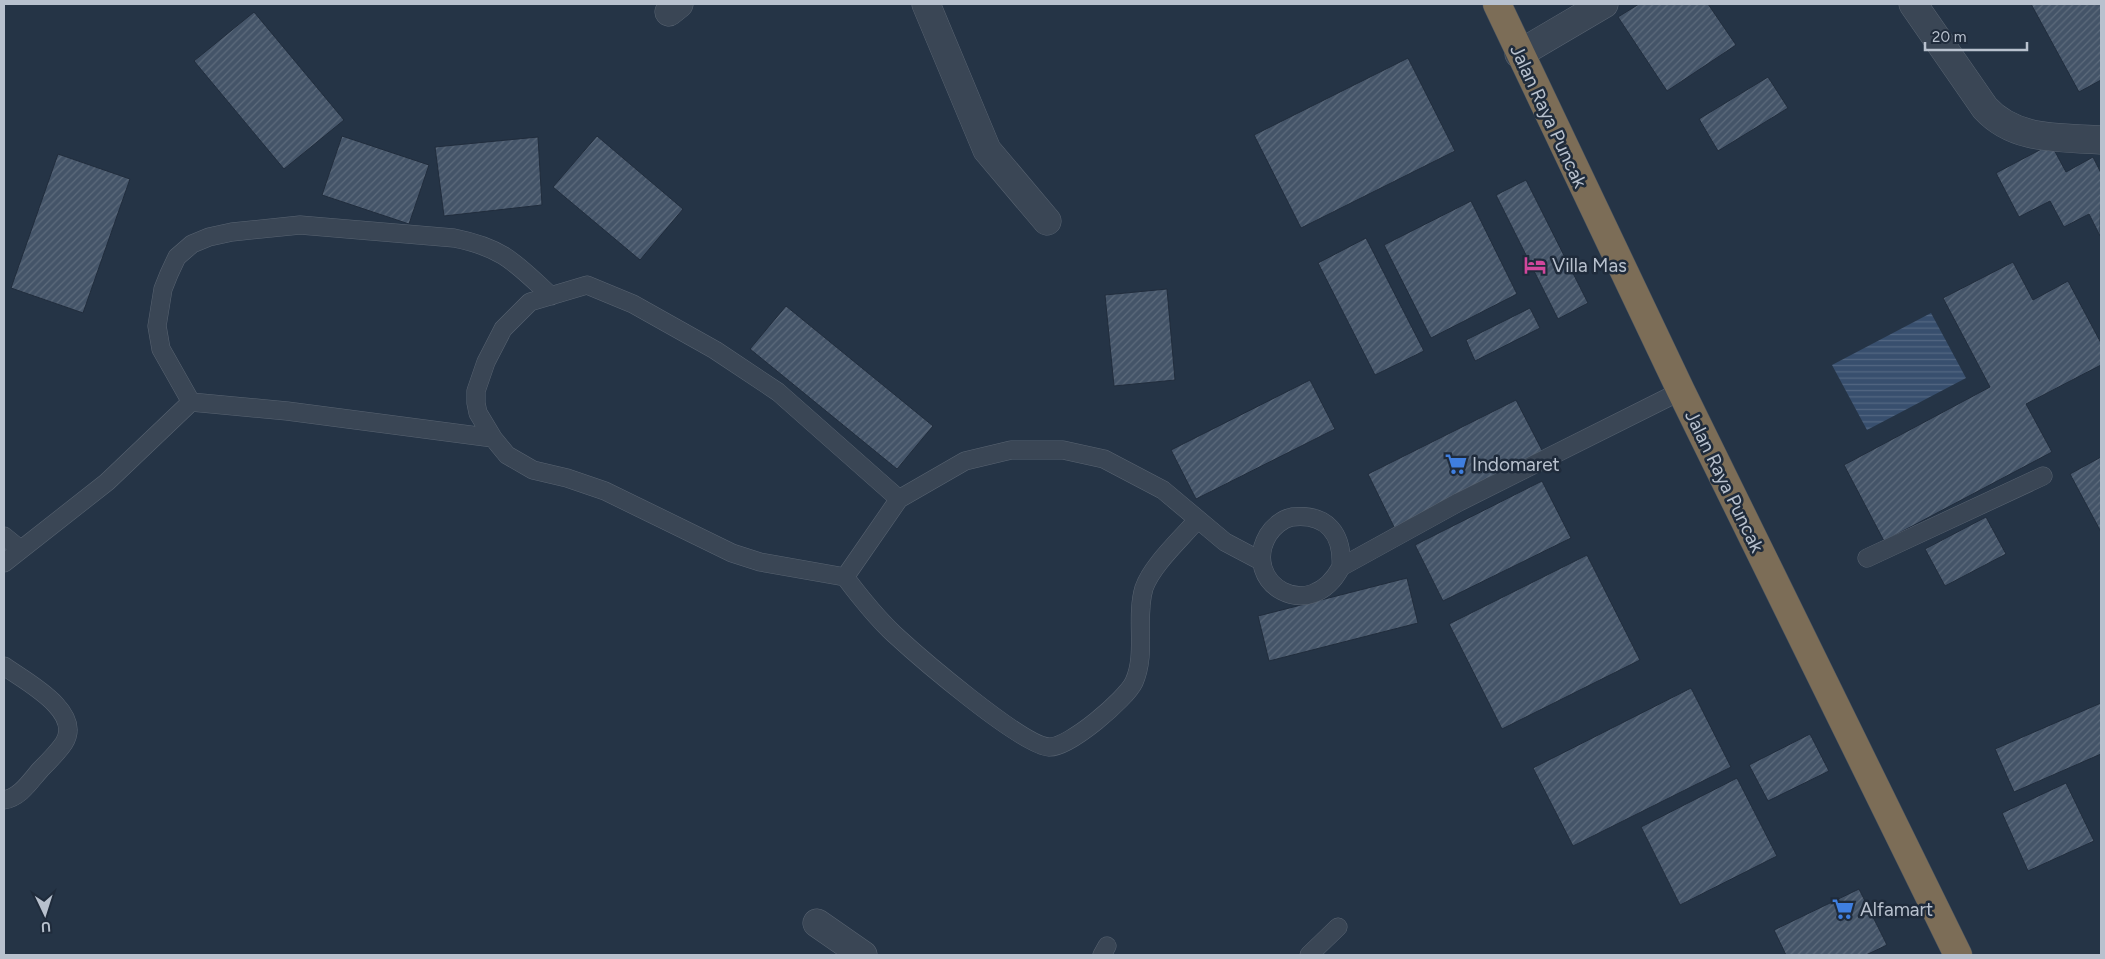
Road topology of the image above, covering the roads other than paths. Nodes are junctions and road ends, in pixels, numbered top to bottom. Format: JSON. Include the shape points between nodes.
{"nodes":[{"id":1,"x":926,"y":4,"type":"edge"},
{"id":2,"x":1497,"y":4,"type":"edge"},
{"id":3,"x":1604,"y":4,"type":"edge"},
{"id":4,"x":1913,"y":4,"type":"edge"},
{"id":5,"x":1519,"y":54,"type":"junction"},
{"id":6,"x":2101,"y":140,"type":"edge"},
{"id":7,"x":1047,"y":221,"type":"dead end"},
{"id":8,"x":551,"y":296,"type":"junction"},
{"id":9,"x":1681,"y":391,"type":"junction"},
{"id":10,"x":191,"y":402,"type":"junction"},
{"id":11,"x":492,"y":438,"type":"junction"},
{"id":12,"x":2043,"y":476,"type":"dead end"},
{"id":13,"x":899,"y":499,"type":"junction"},
{"id":14,"x":1197,"y":520,"type":"junction"},
{"id":15,"x":4,"y":536,"type":"edge"},
{"id":16,"x":20,"y":549,"type":"junction"},
{"id":17,"x":1867,"y":558,"type":"dead end"},
{"id":18,"x":1261,"y":561,"type":"junction"},
{"id":19,"x":4,"y":563,"type":"edge"},
{"id":20,"x":1341,"y":567,"type":"junction"},
{"id":21,"x":845,"y":577,"type":"junction"},
{"id":22,"x":4,"y":666,"type":"edge"},
{"id":23,"x":4,"y":800,"type":"edge"},
{"id":24,"x":817,"y":923,"type":"dead end"},
{"id":25,"x":1338,"y":927,"type":"dead end"},
{"id":26,"x":863,"y":955,"type":"edge"},
{"id":27,"x":1309,"y":955,"type":"edge"},
{"id":28,"x":1958,"y":955,"type":"edge"}],
"edges":[{"from":1,"to":7,"type":"street","via":[[987,150]]},
{"from":2,"to":5,"type":"highway","name":"Jalan Raya Puncak"},
{"from":3,"to":5,"type":"street"},
{"from":4,"to":6,"type":"street","via":[[1984,108],[1998,121],[2014,130],[2031,134]]},
{"from":5,"to":9,"type":"highway","name":"Jalan Raya Puncak"},
{"from":8,"to":10,"type":"lane","via":[[510,258],[474,242],[454,238],[300,225],[209,237],[192,244],[177,257],[163,290],[157,326],[161,349]]},
{"from":8,"to":11,"type":"lane","via":[[530,302],[517,313],[492,346],[476,391],[478,413]]},
{"from":8,"to":13,"type":"lane","via":[[587,285],[633,304],[715,350],[778,392]]},
{"from":9,"to":20,"type":"lane","via":[[1459,502]]},
{"from":9,"to":28,"type":"highway","name":"Jalan Raya Puncak"},
{"from":10,"to":11,"type":"lane"},
{"from":10,"to":16,"type":"lane","via":[[107,482]]},
{"from":11,"to":21,"type":"lane","via":[[507,455],[524,466],[605,491],[732,553],[760,562]]},
{"from":12,"to":17,"type":"lane"},
{"from":13,"to":14,"type":"lane","via":[[965,461],[986,454],[1011,450],[1063,450],[1104,459],[1130,471],[1163,490]]},
{"from":13,"to":21,"type":"lane"},
{"from":14,"to":18,"type":"lane","via":[[1225,542]]},
{"from":14,"to":21,"type":"lane","via":[[1148,578],[1134,683],[1082,733],[1059,747],[1048,747],[1025,738],[980,705],[894,634]]},
{"from":15,"to":16,"type":"lane"},
{"from":16,"to":19,"type":"lane"},
{"from":18,"to":20,"type":"lane","via":[[1266,576],[1277,588],[1291,595],[1307,596],[1322,591],[1334,581]]},
{"from":18,"to":20,"type":"lane","via":[[1264,544],[1273,528],[1287,518],[1305,516],[1322,521],[1335,533],[1342,549]]},
{"from":22,"to":23,"type":"lane","via":[[53,701],[62,710],[67,729],[64,743],[20,794]]},
{"from":24,"to":26,"type":"street"},
{"from":25,"to":27,"type":"lane"}]}
